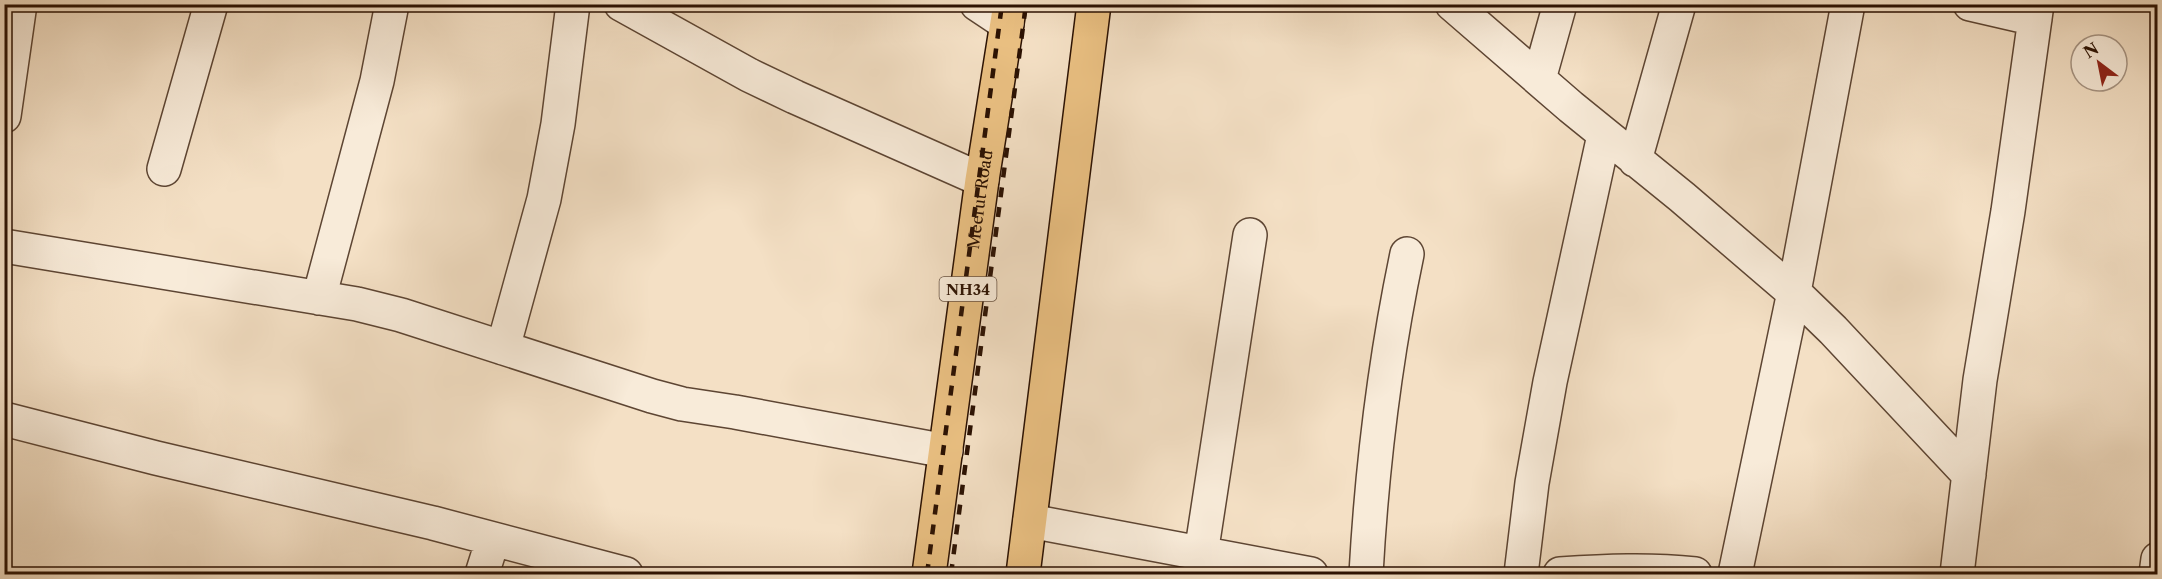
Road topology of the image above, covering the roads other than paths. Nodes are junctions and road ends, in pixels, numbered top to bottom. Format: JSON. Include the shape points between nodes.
{"nodes":[{"id":1,"x":20,"y":4,"type":"edge"},
{"id":2,"x":211,"y":4,"type":"edge"},
{"id":3,"x":392,"y":4,"type":"edge"},
{"id":4,"x":573,"y":4,"type":"edge"},
{"id":5,"x":621,"y":4,"type":"edge"},
{"id":6,"x":977,"y":4,"type":"edge"},
{"id":7,"x":1094,"y":4,"type":"edge"},
{"id":8,"x":1452,"y":4,"type":"edge"},
{"id":9,"x":1560,"y":4,"type":"edge"},
{"id":10,"x":1679,"y":4,"type":"edge"},
{"id":11,"x":1848,"y":4,"type":"edge"},
{"id":12,"x":1970,"y":4,"type":"edge"},
{"id":13,"x":2036,"y":12,"type":"edge"},
{"id":14,"x":1008,"y":14,"type":"edge"},
{"id":15,"x":1539,"y":79,"type":"junction"},
{"id":16,"x":4,"y":116,"type":"edge"},
{"id":17,"x":1604,"y":135,"type":"junction"},
{"id":18,"x":1635,"y":160,"type":"junction"},
{"id":19,"x":164,"y":169,"type":"dead end"},
{"id":20,"x":982,"y":180,"type":"junction"},
{"id":21,"x":1251,"y":235,"type":"dead end"},
{"id":22,"x":4,"y":246,"type":"edge"},
{"id":23,"x":1407,"y":254,"type":"dead end"},
{"id":24,"x":1794,"y":292,"type":"junction"},
{"id":25,"x":319,"y":298,"type":"junction"},
{"id":26,"x":503,"y":348,"type":"junction"},
{"id":27,"x":4,"y":419,"type":"edge"},
{"id":28,"x":946,"y":451,"type":"junction"},
{"id":29,"x":1969,"y":475,"type":"junction"},
{"id":30,"x":1030,"y":521,"type":"junction"},
{"id":31,"x":494,"y":538,"type":"junction"},
{"id":32,"x":1201,"y":554,"type":"junction"},
{"id":33,"x":2157,"y":559,"type":"edge"},
{"id":34,"x":482,"y":574,"type":"edge"},
{"id":35,"x":626,"y":574,"type":"edge"},
{"id":36,"x":929,"y":574,"type":"edge"},
{"id":37,"x":1023,"y":574,"type":"edge"},
{"id":38,"x":1311,"y":574,"type":"edge"},
{"id":39,"x":1366,"y":574,"type":"edge"},
{"id":40,"x":1521,"y":574,"type":"edge"},
{"id":41,"x":1560,"y":574,"type":"edge"},
{"id":42,"x":1695,"y":574,"type":"edge"},
{"id":43,"x":1735,"y":574,"type":"edge"},
{"id":44,"x":1957,"y":574,"type":"edge"},
{"id":45,"x":2156,"y":574,"type":"edge"}],
"edges":[{"from":1,"to":16,"type":"street"},
{"from":2,"to":19,"type":"street"},
{"from":3,"to":25,"type":"street","via":[[377,81]]},
{"from":4,"to":26,"type":"street","via":[[544,199]]},
{"from":5,"to":20,"type":"street","via":[[749,75]]},
{"from":6,"to":14,"type":"street"},
{"from":7,"to":30,"type":"highway"},
{"from":8,"to":15,"type":"street"},
{"from":9,"to":15,"type":"street"},
{"from":10,"to":18,"type":"street"},
{"from":11,"to":24,"type":"street"},
{"from":12,"to":13,"type":"street"},
{"from":13,"to":29,"type":"street"},
{"from":14,"to":20,"type":"highway","name":"Meerut Road","number":"NH34"},
{"from":15,"to":17,"type":"street"},
{"from":17,"to":18,"type":"street"},
{"from":17,"to":40,"type":"street","via":[[1550,382]]},
{"from":18,"to":24,"type":"street"},
{"from":20,"to":28,"type":"highway","name":"Meerut Road","number":"NH34"},
{"from":21,"to":32,"type":"street"},
{"from":22,"to":25,"type":"street"},
{"from":23,"to":39,"type":"street","via":[[1388,350]]},
{"from":24,"to":29,"type":"street"},
{"from":24,"to":43,"type":"street"},
{"from":25,"to":26,"type":"street","via":[[401,315]]},
{"from":26,"to":28,"type":"street","via":[[682,404]]},
{"from":27,"to":31,"type":"street"},
{"from":28,"to":36,"type":"highway","name":"Meerut Road","number":"NH34"},
{"from":29,"to":44,"type":"street"},
{"from":30,"to":32,"type":"street"},
{"from":30,"to":37,"type":"highway"},
{"from":31,"to":34,"type":"street"},
{"from":31,"to":35,"type":"street"},
{"from":32,"to":38,"type":"street"},
{"from":33,"to":45,"type":"street"},
{"from":41,"to":42,"type":"street"}]}
